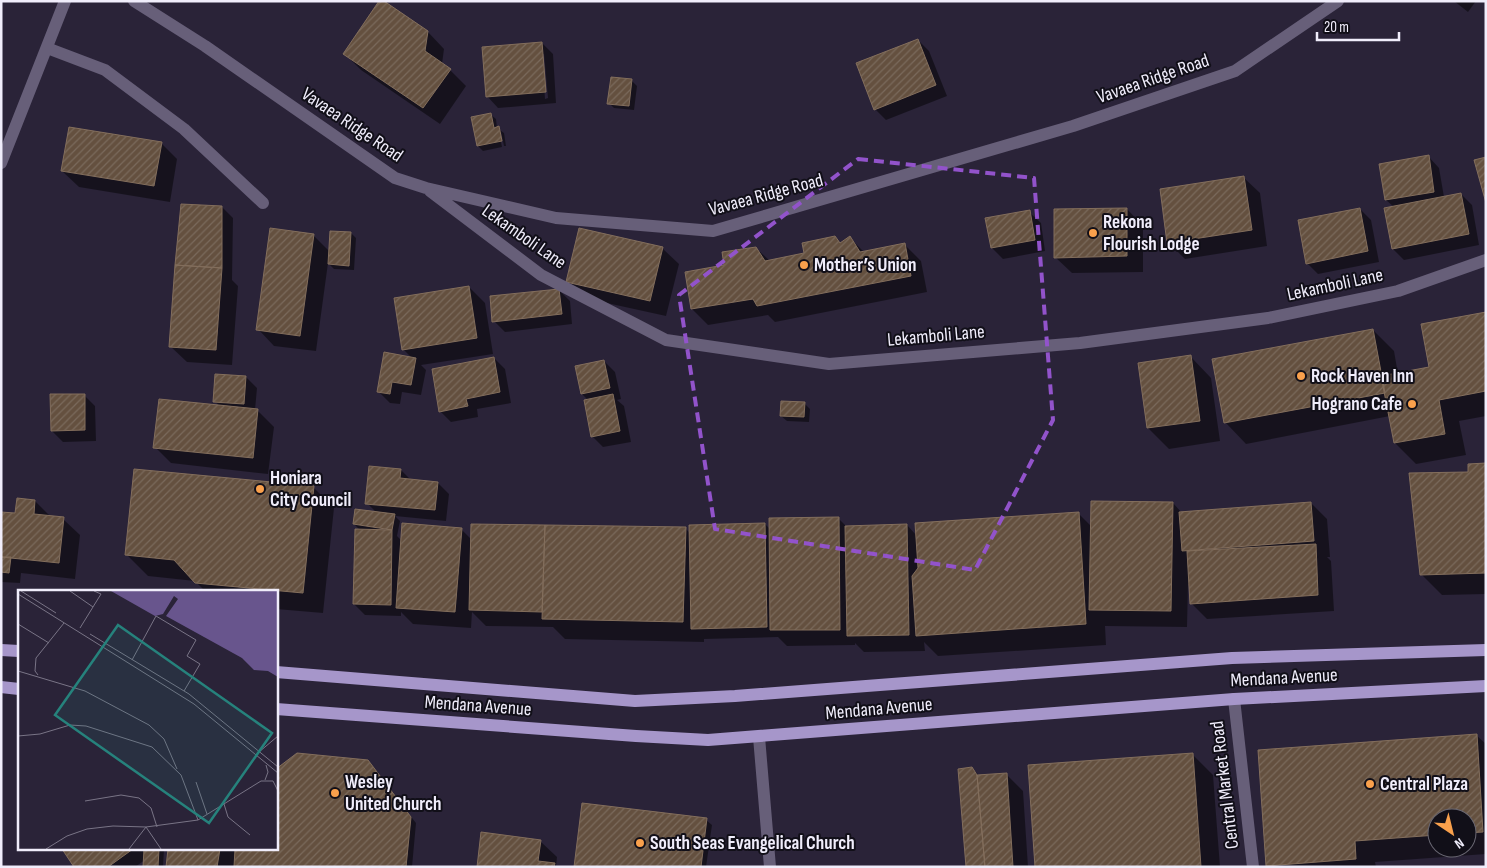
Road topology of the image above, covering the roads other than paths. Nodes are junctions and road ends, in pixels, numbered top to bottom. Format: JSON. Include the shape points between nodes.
{"nodes":[{"id":1,"x":64,"y":1,"type":"edge"},
{"id":2,"x":134,"y":1,"type":"edge"},
{"id":3,"x":1338,"y":1,"type":"edge"},
{"id":4,"x":47,"y":48,"type":"junction"},
{"id":5,"x":1,"y":163,"type":"edge"},
{"id":6,"x":426,"y":188,"type":"junction"},
{"id":7,"x":263,"y":203,"type":"dead end"},
{"id":8,"x":1486,"y":260,"type":"edge"},
{"id":9,"x":1,"y":650,"type":"edge"},
{"id":10,"x":1486,"y":650,"type":"edge"},
{"id":11,"x":18,"y":651,"type":"edge"},
{"id":12,"x":278,"y":672,"type":"edge"},
{"id":13,"x":1486,"y":686,"type":"edge"},
{"id":14,"x":1,"y":687,"type":"edge"},
{"id":15,"x":18,"y":689,"type":"edge"},
{"id":16,"x":1234,"y":699,"type":"junction"},
{"id":17,"x":278,"y":709,"type":"edge"},
{"id":18,"x":759,"y":737,"type":"junction"},
{"id":19,"x":770,"y":867,"type":"edge"},
{"id":20,"x":1254,"y":867,"type":"edge"}],
"edges":[{"from":1,"to":4,"type":"street"},
{"from":2,"to":6,"type":"street","name":"Vavaea Ridge Road","via":[[205,46],[395,178]]},
{"from":3,"to":6,"type":"street","name":"Vavaea Ridge Road","via":[[1235,70],[1073,126],[713,231],[556,218]]},
{"from":4,"to":5,"type":"street"},
{"from":4,"to":7,"type":"street","via":[[105,70],[184,129]]},
{"from":6,"to":8,"type":"street","name":"Lekamboli Lane","via":[[541,275],[666,340],[829,364],[1080,343],[1268,318],[1398,291]]},
{"from":9,"to":11,"type":"main road"},
{"from":10,"to":12,"type":"main road","name":"Mendana Avenue","via":[[1232,658],[727,697],[635,701]]},
{"from":13,"to":16,"type":"main road","name":"Mendana Avenue"},
{"from":14,"to":15,"type":"main road"},
{"from":16,"to":18,"type":"main road","name":"Mendana Avenue"},
{"from":16,"to":20,"type":"street","name":"Central Market Road"},
{"from":17,"to":18,"type":"main road","name":"Mendana Avenue","via":[[636,736],[708,740]]},
{"from":18,"to":19,"type":"street"}]}
